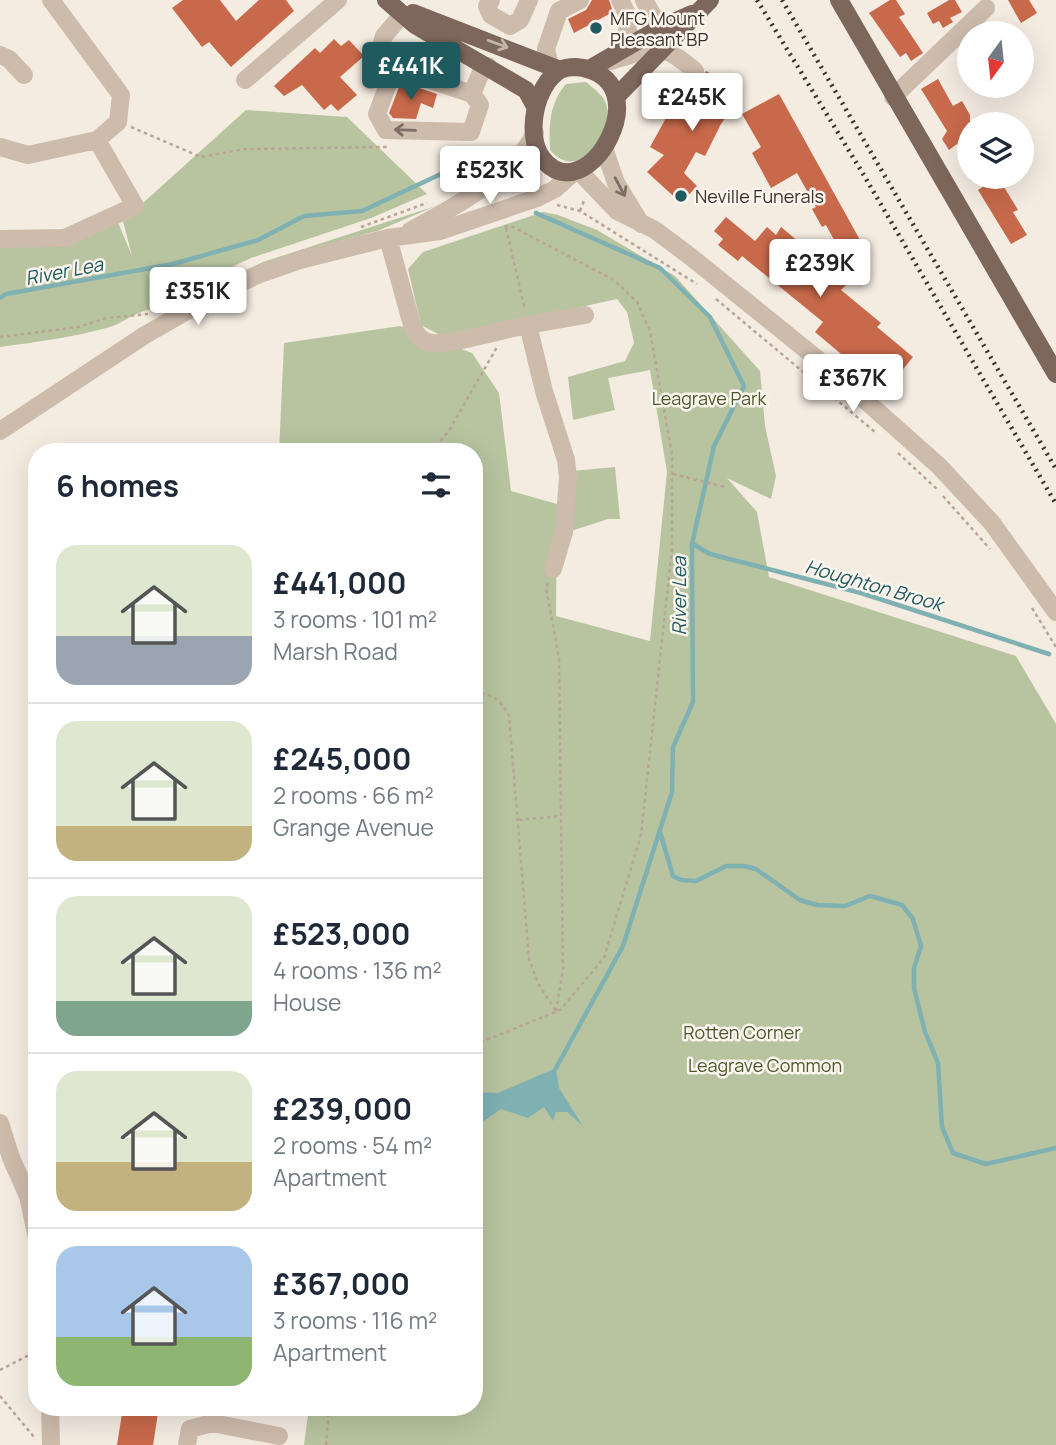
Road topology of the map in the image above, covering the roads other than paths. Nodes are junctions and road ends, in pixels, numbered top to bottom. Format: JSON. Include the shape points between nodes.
{"nodes":[{"id":1,"x":51,"y":0,"type":"edge"},
{"id":2,"x":338,"y":0,"type":"edge"},
{"id":3,"x":388,"y":0,"type":"edge"},
{"id":4,"x":491,"y":0,"type":"edge"},
{"id":5,"x":528,"y":0,"type":"edge"},
{"id":6,"x":580,"y":0,"type":"edge"},
{"id":7,"x":620,"y":0,"type":"edge"},
{"id":8,"x":644,"y":0,"type":"edge"},
{"id":9,"x":839,"y":0,"type":"edge"},
{"id":10,"x":704,"y":5,"type":"edge"},
{"id":11,"x":986,"y":8,"type":"dead end"},
{"id":12,"x":402,"y":15,"type":"junction"},
{"id":13,"x":660,"y":28,"type":"junction"},
{"id":14,"x":636,"y":43,"type":"junction"},
{"id":15,"x":662,"y":50,"type":"junction"},
{"id":16,"x":0,"y":55,"type":"edge"},
{"id":17,"x":597,"y":65,"type":"junction"},
{"id":18,"x":488,"y":66,"type":"junction"},
{"id":19,"x":555,"y":68,"type":"junction"},
{"id":20,"x":695,"y":71,"type":"dead end"},
{"id":21,"x":24,"y":75,"type":"dead end"},
{"id":22,"x":245,"y":80,"type":"dead end"},
{"id":23,"x":371,"y":80,"type":"dead end"},
{"id":24,"x":472,"y":94,"type":"junction"},
{"id":25,"x":616,"y":97,"type":"junction"},
{"id":26,"x":893,"y":97,"type":"junction"},
{"id":27,"x":536,"y":108,"type":"junction"},
{"id":28,"x":535,"y":133,"type":"junction"},
{"id":29,"x":97,"y":140,"type":"junction"},
{"id":30,"x":0,"y":147,"type":"edge"},
{"id":31,"x":604,"y":148,"type":"junction"},
{"id":32,"x":577,"y":172,"type":"junction"},
{"id":33,"x":641,"y":224,"type":"junction"},
{"id":34,"x":396,"y":236,"type":"junction"},
{"id":35,"x":0,"y":239,"type":"edge"},
{"id":36,"x":585,"y":315,"type":"dead end"},
{"id":37,"x":528,"y":325,"type":"junction"},
{"id":38,"x":1056,"y":374,"type":"edge"},
{"id":39,"x":0,"y":431,"type":"edge"},
{"id":40,"x":553,"y":569,"type":"road end"},
{"id":41,"x":1056,"y":612,"type":"edge"},
{"id":42,"x":0,"y":1123,"type":"edge"},
{"id":43,"x":5,"y":1159,"type":"edge"},
{"id":44,"x":28,"y":1189,"type":"edge"},
{"id":45,"x":50,"y":1416,"type":"edge"},
{"id":46,"x":279,"y":1436,"type":"dead end"},
{"id":47,"x":51,"y":1445,"type":"edge"},
{"id":48,"x":187,"y":1445,"type":"edge"}],
"edges":[{"from":1,"to":29,"type":"street","via":[[121,95],[118,122]]},
{"from":2,"to":22,"type":"street"},
{"from":3,"to":12,"type":"main road"},
{"from":3,"to":19,"type":"main road","one_way":true,"via":[[430,21]]},
{"from":4,"to":5,"type":"street","via":[[487,6],[491,15],[510,26],[520,20]]},
{"from":6,"to":19,"type":"street","via":[[559,11],[546,48]]},
{"from":7,"to":14,"type":"street"},
{"from":8,"to":13,"type":"street"},
{"from":9,"to":26,"type":"main road"},
{"from":10,"to":13,"type":"main road"},
{"from":10,"to":15,"type":"main road"},
{"from":11,"to":26,"type":"street"},
{"from":12,"to":18,"type":"main road"},
{"from":12,"to":23,"type":"street","via":[[384,36]]},
{"from":13,"to":14,"type":"main road"},
{"from":14,"to":17,"type":"main road"},
{"from":15,"to":17,"type":"street","via":[[651,47]]},
{"from":15,"to":20,"type":"street","via":[[674,53]]},
{"from":15,"to":25,"type":"main road"},
{"from":16,"to":21,"type":"street"},
{"from":17,"to":19,"type":"main road"},
{"from":17,"to":25,"type":"main road"},
{"from":18,"to":24,"type":"street"},
{"from":18,"to":27,"type":"main road","via":[[526,90]]},
{"from":19,"to":27,"type":"main road"},
{"from":24,"to":24,"type":"street","one_way":true,"via":[[480,105],[471,132],[386,130],[377,114],[394,68]]},
{"from":25,"to":31,"type":"main road","via":[[616,118]]},
{"from":26,"to":38,"type":"main road"},
{"from":27,"to":28,"type":"main road"},
{"from":28,"to":32,"type":"main road","via":[[543,160],[551,167]]},
{"from":28,"to":34,"type":"street","via":[[524,152],[465,202]]},
{"from":29,"to":30,"type":"street","via":[[28,155]]},
{"from":29,"to":35,"type":"street","via":[[135,206],[65,238]]},
{"from":31,"to":32,"type":"main road","via":[[594,162]]},
{"from":31,"to":33,"type":"street","one_way":true,"via":[[616,183]]},
{"from":32,"to":33,"type":"street","via":[[617,211]]},
{"from":32,"to":34,"type":"street","via":[[537,198],[440,231]]},
{"from":33,"to":41,"type":"street","via":[[691,257],[831,370],[930,458],[992,523]]},
{"from":34,"to":37,"type":"street","via":[[417,336],[434,343]]},
{"from":34,"to":39,"type":"street","via":[[300,260],[220,292],[145,335]]},
{"from":36,"to":37,"type":"street"},
{"from":37,"to":40,"type":"street","via":[[568,477],[564,532]]},
{"from":42,"to":43,"type":"street"},
{"from":43,"to":44,"type":"street"},
{"from":45,"to":47,"type":"street"},
{"from":46,"to":48,"type":"street","via":[[212,1423],[190,1429]]}]}
